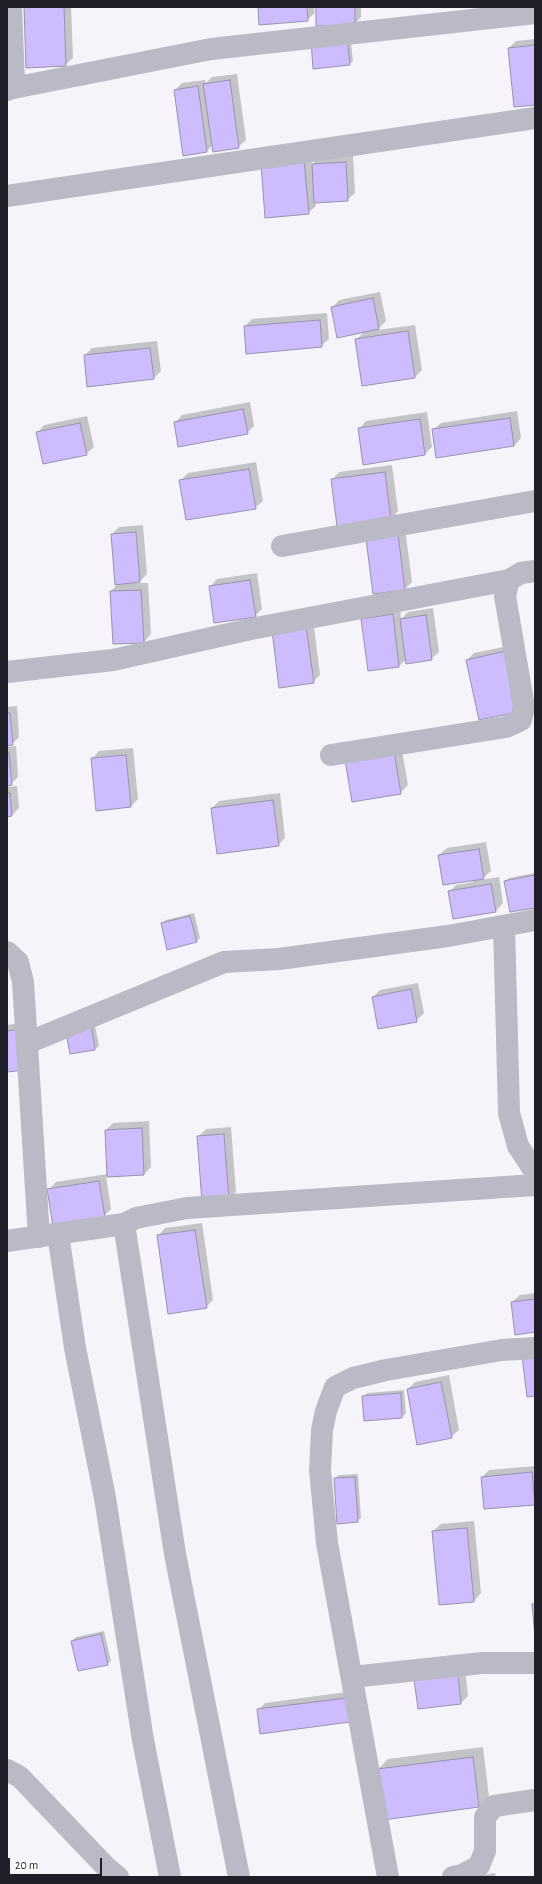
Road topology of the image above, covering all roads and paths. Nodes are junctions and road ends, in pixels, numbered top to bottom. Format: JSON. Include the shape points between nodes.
{"nodes":[{"id":1,"x":11,"y":7,"type":"edge"},
{"id":2,"x":535,"y":13,"type":"edge"},
{"id":3,"x":7,"y":90,"type":"edge"},
{"id":4,"x":535,"y":118,"type":"edge"},
{"id":5,"x":7,"y":196,"type":"edge"},
{"id":6,"x":535,"y":501,"type":"edge"},
{"id":7,"x":282,"y":546,"type":"dead end"},
{"id":8,"x":535,"y":571,"type":"edge"},
{"id":9,"x":509,"y":580,"type":"junction"},
{"id":10,"x":7,"y":672,"type":"edge"},
{"id":11,"x":332,"y":755,"type":"dead end"},
{"id":12,"x":535,"y":920,"type":"edge"},
{"id":13,"x":504,"y":926,"type":"junction"},
{"id":14,"x":7,"y":952,"type":"edge"},
{"id":15,"x":27,"y":1043,"type":"junction"},
{"id":16,"x":535,"y":1172,"type":"edge"},
{"id":17,"x":535,"y":1185,"type":"edge"},
{"id":18,"x":124,"y":1224,"type":"junction"},
{"id":19,"x":48,"y":1236,"type":"junction"},
{"id":20,"x":7,"y":1240,"type":"edge"},
{"id":21,"x":535,"y":1348,"type":"edge"},
{"id":22,"x":535,"y":1663,"type":"edge"},
{"id":23,"x":352,"y":1677,"type":"junction"},
{"id":24,"x":7,"y":1770,"type":"edge"},
{"id":25,"x":535,"y":1800,"type":"edge"},
{"id":26,"x":118,"y":1877,"type":"edge"},
{"id":27,"x":170,"y":1877,"type":"edge"},
{"id":28,"x":239,"y":1877,"type":"edge"},
{"id":29,"x":388,"y":1877,"type":"edge"},
{"id":30,"x":454,"y":1877,"type":"edge"}],
"edges":[{"from":1,"to":3,"type":"street","via":[[14,82]]},
{"from":2,"to":3,"type":"street","via":[[211,49]]},
{"from":4,"to":5,"type":"street"},
{"from":6,"to":7,"type":"street"},
{"from":8,"to":9,"type":"street","via":[[521,573]]},
{"from":9,"to":10,"type":"street","via":[[251,629],[112,660]]},
{"from":9,"to":11,"type":"street","via":[[505,596],[524,708],[521,720],[506,727]]},
{"from":12,"to":13,"type":"street"},
{"from":13,"to":15,"type":"street","via":[[279,959],[224,962]]},
{"from":13,"to":16,"type":"street","via":[[509,1113],[518,1146]]},
{"from":14,"to":15,"type":"street","via":[[18,962],[23,982]]},
{"from":15,"to":19,"type":"street"},
{"from":17,"to":18,"type":"street","via":[[187,1208],[136,1218]]},
{"from":18,"to":19,"type":"street"},
{"from":18,"to":28,"type":"street","via":[[175,1554]]},
{"from":19,"to":20,"type":"street"},
{"from":19,"to":27,"type":"street","via":[[75,1348],[106,1498],[143,1740]]},
{"from":21,"to":23,"type":"street","via":[[502,1350],[386,1370],[352,1378],[335,1387],[322,1430],[320,1470],[327,1543]]},
{"from":22,"to":23,"type":"street","via":[[482,1663]]},
{"from":23,"to":29,"type":"street"},
{"from":24,"to":26,"type":"street","via":[[20,1777]]},
{"from":25,"to":30,"type":"street","via":[[494,1806],[485,1817],[484,1851],[479,1866],[462,1876]]}]}
